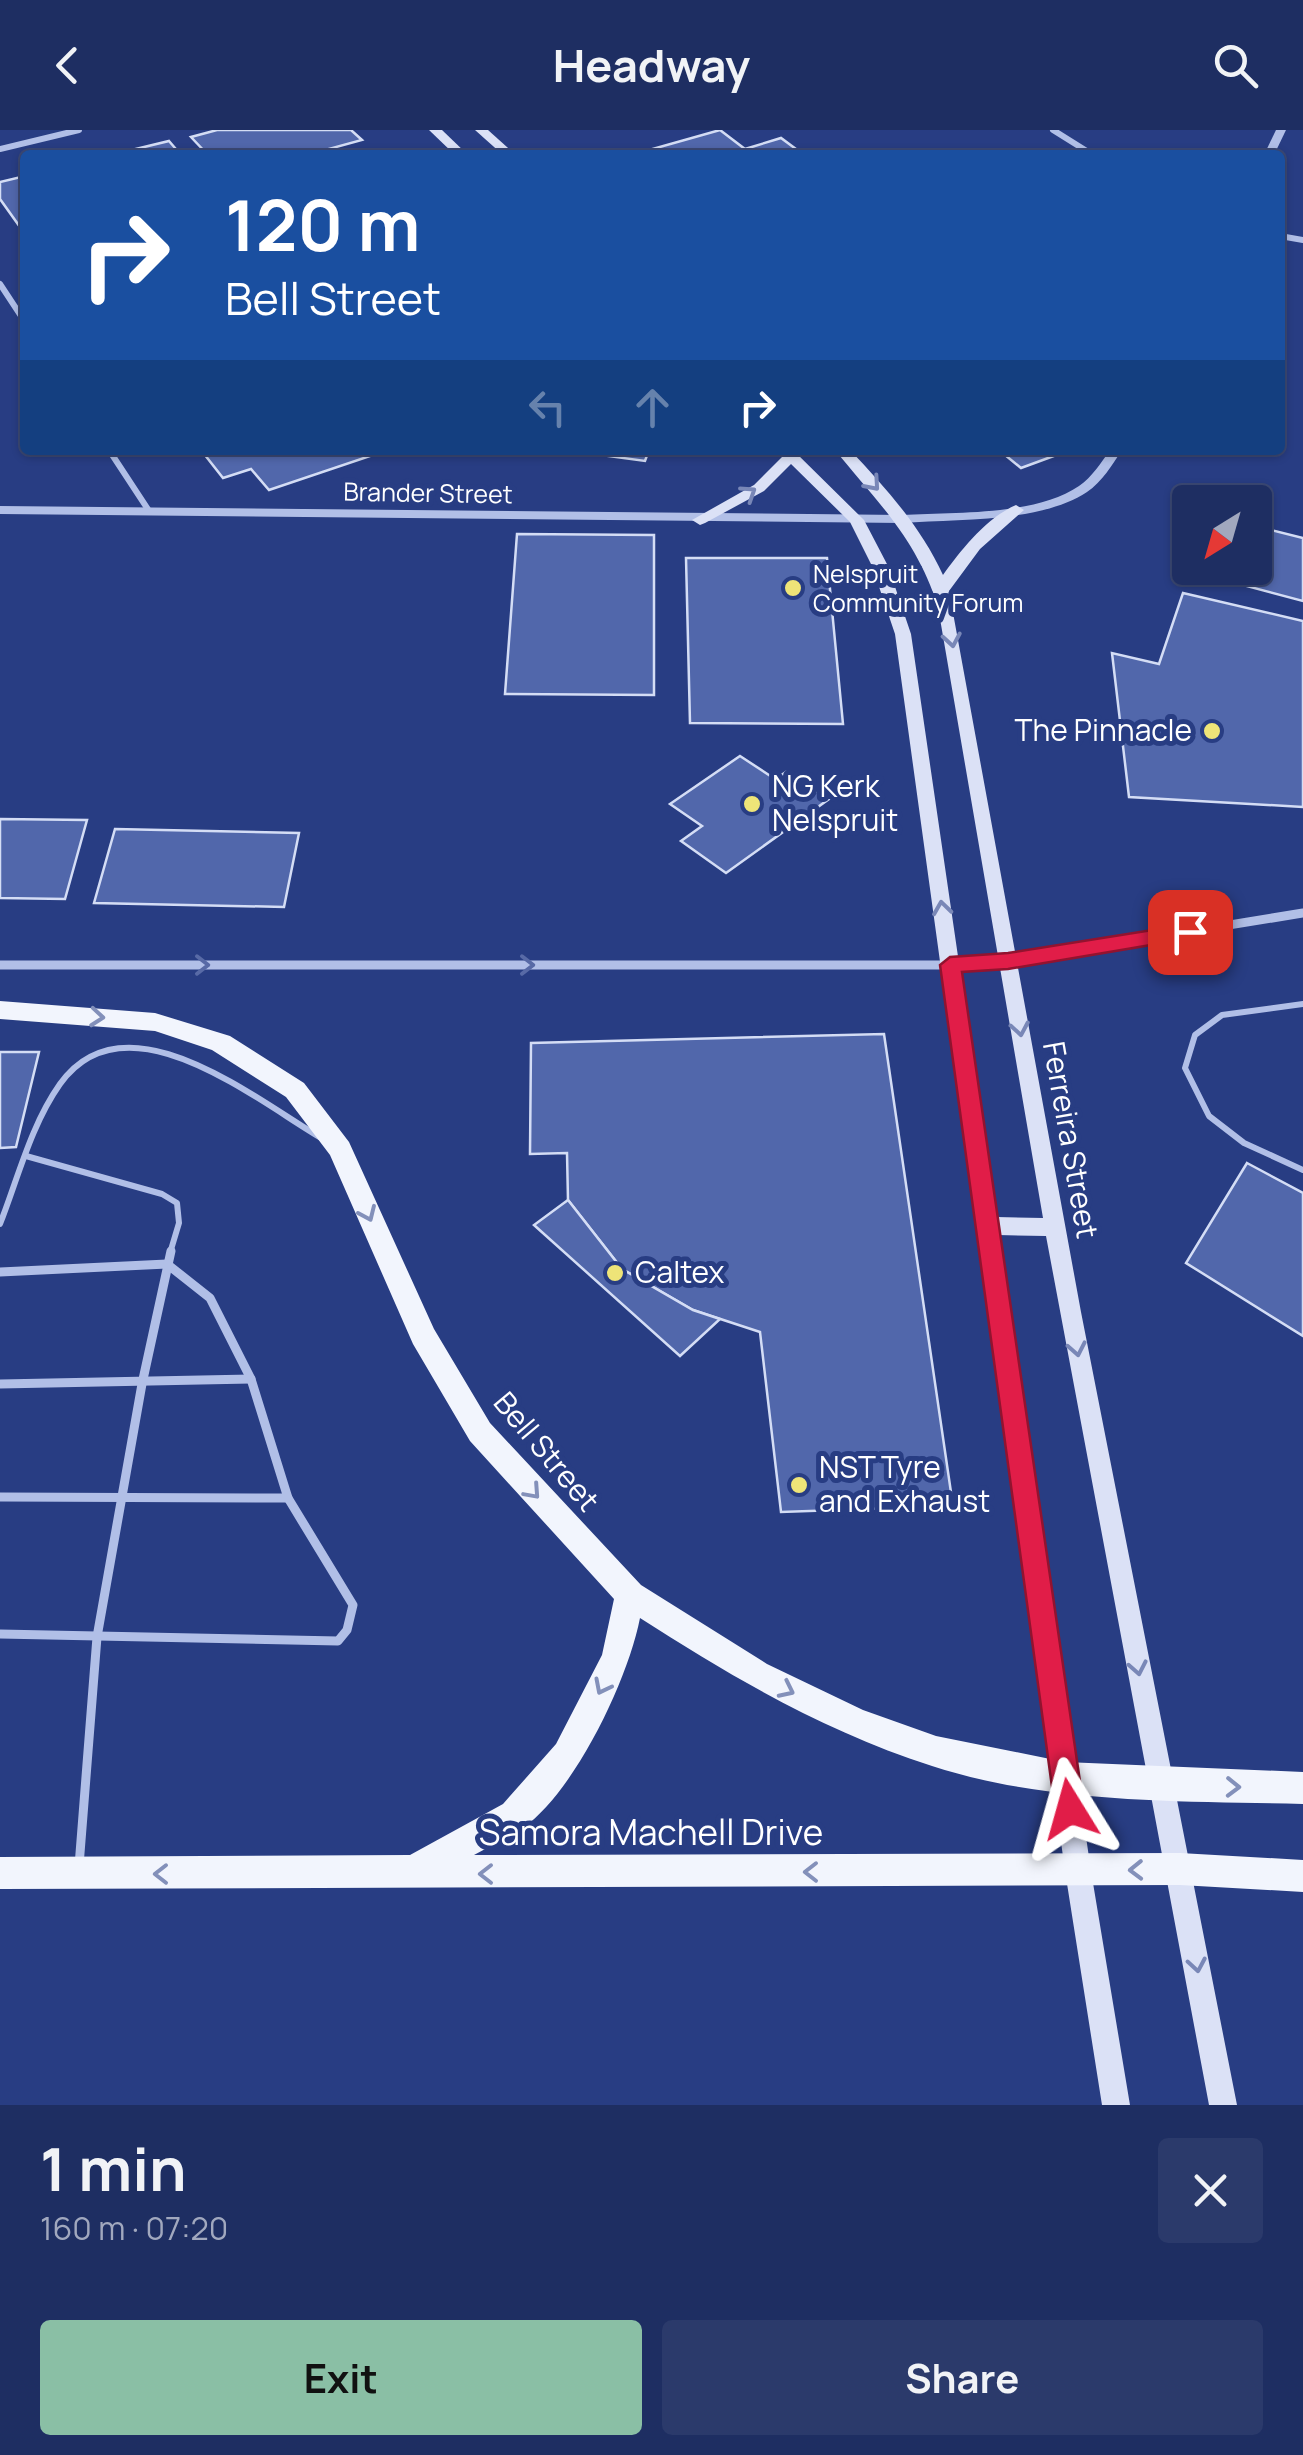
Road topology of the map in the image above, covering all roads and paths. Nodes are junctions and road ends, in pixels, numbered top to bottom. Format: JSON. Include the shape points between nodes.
{"nodes":[{"id":1,"x":79,"y":130,"type":"edge"},
{"id":2,"x":435,"y":130,"type":"edge"},
{"id":3,"x":482,"y":130,"type":"edge"},
{"id":4,"x":1053,"y":130,"type":"edge"},
{"id":5,"x":0,"y":149,"type":"edge"},
{"id":6,"x":457,"y":150,"type":"edge"},
{"id":7,"x":504,"y":150,"type":"edge"},
{"id":8,"x":1085,"y":150,"type":"edge"},
{"id":9,"x":0,"y":284,"type":"edge"},
{"id":10,"x":20,"y":314,"type":"edge"},
{"id":11,"x":112,"y":455,"type":"edge"},
{"id":12,"x":786,"y":455,"type":"edge"},
{"id":13,"x":790,"y":455,"type":"edge"},
{"id":14,"x":846,"y":455,"type":"edge"},
{"id":15,"x":1113,"y":455,"type":"edge"},
{"id":16,"x":0,"y":510,"type":"edge"},
{"id":17,"x":1016,"y":510,"type":"junction"},
{"id":18,"x":149,"y":511,"type":"junction"},
{"id":19,"x":902,"y":519,"type":"junction"},
{"id":20,"x":700,"y":520,"type":"junction"},
{"id":21,"x":856,"y":520,"type":"junction"},
{"id":22,"x":942,"y":590,"type":"junction"},
{"id":23,"x":1303,"y":913,"type":"edge"},
{"id":24,"x":1008,"y":961,"type":"junction"},
{"id":25,"x":0,"y":965,"type":"edge"},
{"id":26,"x":950,"y":965,"type":"junction"},
{"id":27,"x":1303,"y":1004,"type":"edge"},
{"id":28,"x":0,"y":1010,"type":"edge"},
{"id":29,"x":340,"y":1149,"type":"junction"},
{"id":30,"x":26,"y":1156,"type":"junction"},
{"id":31,"x":1303,"y":1170,"type":"edge"},
{"id":32,"x":0,"y":1224,"type":"edge"},
{"id":33,"x":987,"y":1226,"type":"junction"},
{"id":34,"x":1055,"y":1227,"type":"junction"},
{"id":35,"x":167,"y":1264,"type":"junction"},
{"id":36,"x":0,"y":1272,"type":"edge"},
{"id":37,"x":251,"y":1379,"type":"junction"},
{"id":38,"x":0,"y":1384,"type":"edge"},
{"id":39,"x":142,"y":1384,"type":"junction"},
{"id":40,"x":0,"y":1497,"type":"edge"},
{"id":41,"x":288,"y":1498,"type":"junction"},
{"id":42,"x":122,"y":1499,"type":"junction"},
{"id":43,"x":630,"y":1595,"type":"junction"},
{"id":44,"x":0,"y":1634,"type":"edge"},
{"id":45,"x":97,"y":1637,"type":"junction"},
{"id":46,"x":1065,"y":1778,"type":"junction"},
{"id":47,"x":1160,"y":1785,"type":"junction"},
{"id":48,"x":1303,"y":1788,"type":"edge"},
{"id":49,"x":1180,"y":1869,"type":"junction"},
{"id":50,"x":1078,"y":1871,"type":"junction"},
{"id":51,"x":0,"y":1873,"type":"edge"},
{"id":52,"x":79,"y":1874,"type":"junction"},
{"id":53,"x":408,"y":1874,"type":"junction"},
{"id":54,"x":1303,"y":1876,"type":"edge"},
{"id":55,"x":1116,"y":2105,"type":"edge"},
{"id":56,"x":1222,"y":2105,"type":"edge"}],
"edges":[{"from":1,"to":5,"type":"street"},
{"from":2,"to":6,"type":"main road"},
{"from":3,"to":7,"type":"main road"},
{"from":4,"to":8,"type":"street"},
{"from":9,"to":10,"type":"street"},
{"from":11,"to":18,"type":"street"},
{"from":20,"to":12,"type":"main road","one_way":true,"via":[[759,488]]},
{"from":13,"to":21,"type":"main road"},
{"from":14,"to":19,"type":"main road","name":"Ferreira Street","one_way":true},
{"from":15,"to":17,"type":"street","name":"Brander Street","via":[[1079,491]]},
{"from":16,"to":18,"type":"street","name":"Brander Street"},
{"from":17,"to":19,"type":"street","name":"Brander Street"},
{"from":17,"to":22,"type":"main road","via":[[982,536]]},
{"from":18,"to":20,"type":"street","name":"Brander Street"},
{"from":19,"to":21,"type":"street","name":"Brander Street"},
{"from":19,"to":22,"type":"main road","name":"Ferreira Street"},
{"from":20,"to":21,"type":"street","name":"Brander Street"},
{"from":26,"to":21,"type":"main road","one_way":true,"via":[[903,634]]},
{"from":22,"to":24,"type":"main road","name":"Ferreira Street","one_way":true},
{"from":23,"to":24,"type":"street"},
{"from":24,"to":26,"type":"street"},
{"from":24,"to":34,"type":"main road","name":"Ferreira Street","one_way":true},
{"from":25,"to":26,"type":"street","one_way":true},
{"from":26,"to":33,"type":"main road"},
{"from":27,"to":31,"type":"lane","via":[[1222,1015],[1195,1035],[1185,1068],[1209,1116],[1244,1143]]},
{"from":28,"to":29,"type":"main road","name":"Bell Street","one_way":true,"via":[[155,1022],[221,1043],[294,1090]]},
{"from":29,"to":30,"type":"lane","via":[[175,1054],[142,1048],[111,1050],[62,1080]]},
{"from":29,"to":43,"type":"main road","name":"Bell Street","one_way":true,"via":[[423,1336],[480,1432]]},
{"from":30,"to":32,"type":"lane"},
{"from":30,"to":35,"type":"lane","via":[[177,1202],[180,1223]]},
{"from":33,"to":34,"type":"main road"},
{"from":33,"to":46,"type":"main road"},
{"from":34,"to":47,"type":"main road","name":"Ferreira Street","one_way":true},
{"from":35,"to":36,"type":"lane"},
{"from":35,"to":37,"type":"lane","via":[[210,1298]]},
{"from":35,"to":39,"type":"lane"},
{"from":37,"to":39,"type":"lane"},
{"from":37,"to":41,"type":"lane"},
{"from":38,"to":39,"type":"lane"},
{"from":39,"to":42,"type":"lane"},
{"from":40,"to":42,"type":"lane"},
{"from":41,"to":42,"type":"lane"},
{"from":41,"to":45,"type":"lane","via":[[353,1605],[338,1641]]},
{"from":42,"to":45,"type":"lane"},
{"from":43,"to":46,"type":"main road","name":"Bell Street","one_way":true,"via":[[756,1675],[857,1724],[936,1752]]},
{"from":43,"to":53,"type":"main road","one_way":true,"via":[[617,1658],[566,1755],[514,1815]]},
{"from":44,"to":45,"type":"lane"},
{"from":45,"to":52,"type":"lane"},
{"from":46,"to":47,"type":"main road"},
{"from":46,"to":50,"type":"main road"},
{"from":47,"to":48,"type":"main road","one_way":true},
{"from":47,"to":49,"type":"main road","name":"Ferreira Street"},
{"from":49,"to":50,"type":"main road","name":"Samora Machell Drive","one_way":true},
{"from":49,"to":54,"type":"main road","name":"Samora Machell Drive"},
{"from":49,"to":56,"type":"main road","name":"Ferreira Street","one_way":true},
{"from":50,"to":53,"type":"main road","name":"Samora Machell Drive","one_way":true},
{"from":50,"to":55,"type":"main road"},
{"from":51,"to":52,"type":"main road","name":"Samora Machell Drive"},
{"from":53,"to":52,"type":"main road","name":"Samora Machell Drive","one_way":true}]}
